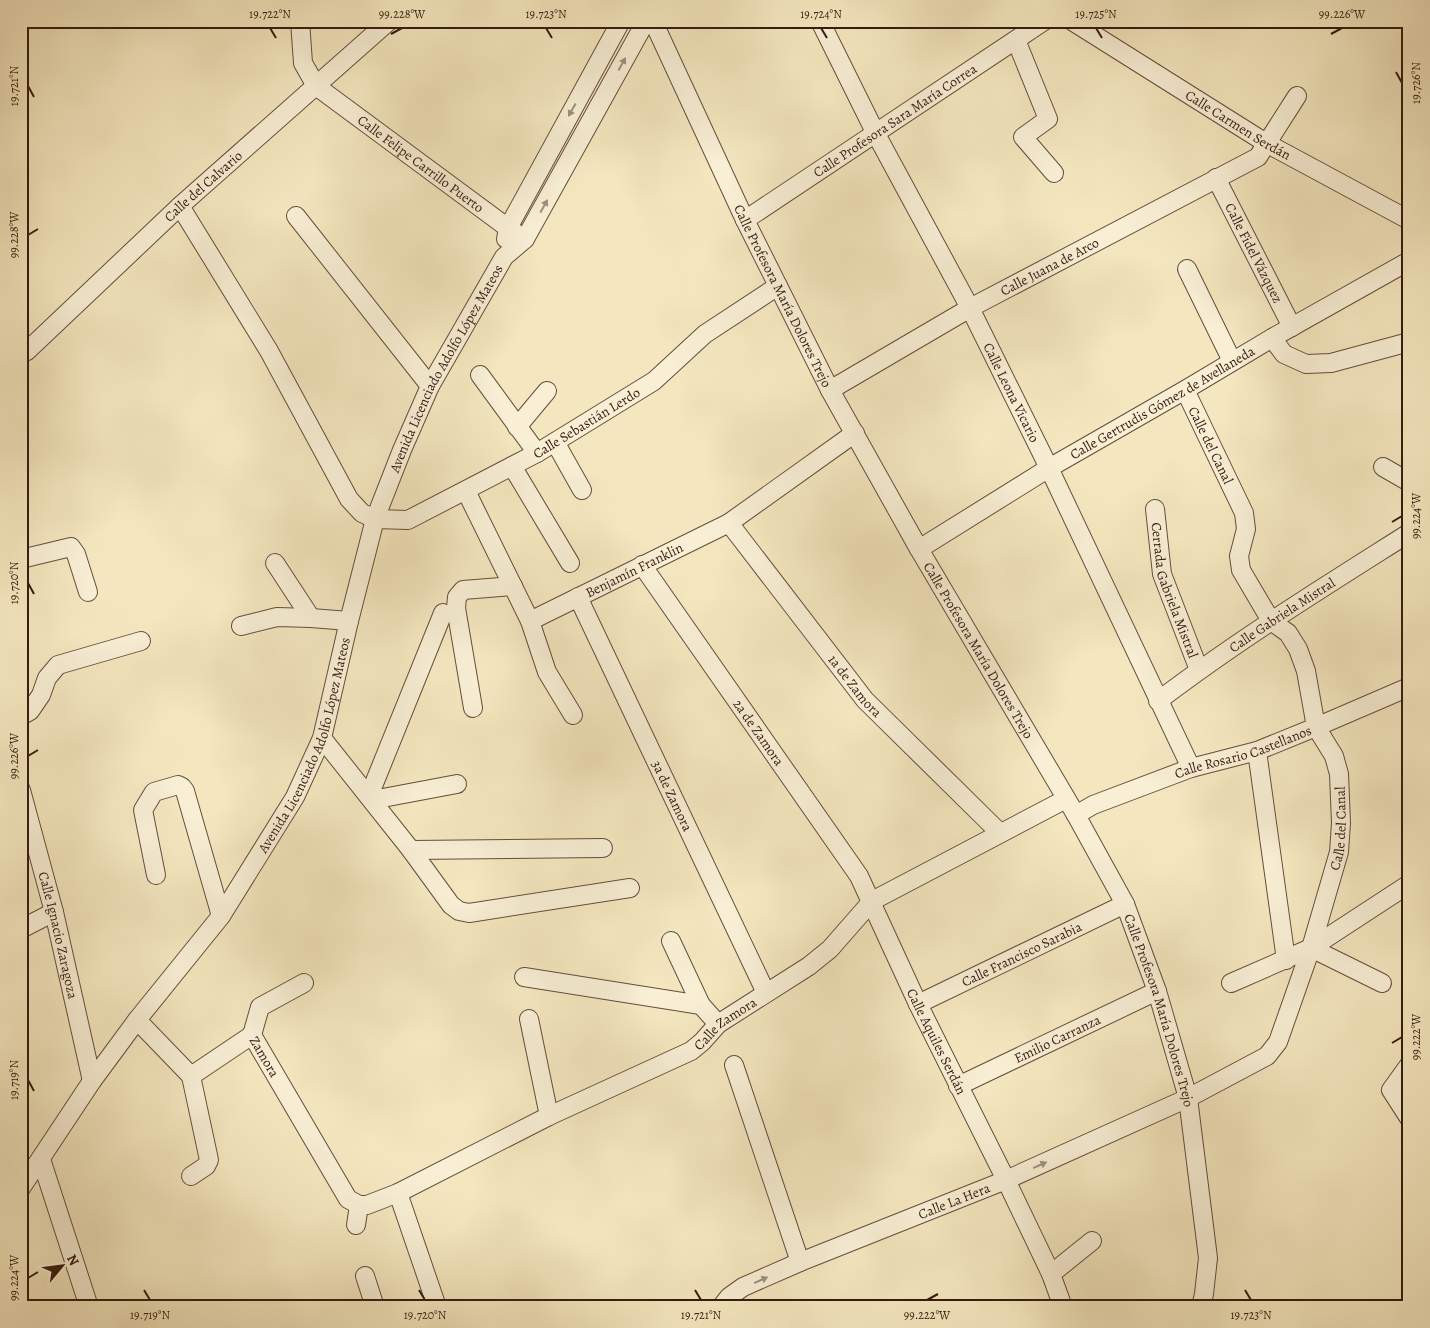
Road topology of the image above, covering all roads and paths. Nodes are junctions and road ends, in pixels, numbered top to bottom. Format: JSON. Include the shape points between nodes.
{"nodes":[{"id":1,"x":300,"y":21,"type":"edge"},
{"id":2,"x":389,"y":21,"type":"edge"},
{"id":3,"x":621,"y":21,"type":"edge"},
{"id":4,"x":646,"y":21,"type":"edge"},
{"id":5,"x":653,"y":21,"type":"edge"},
{"id":6,"x":820,"y":21,"type":"edge"},
{"id":7,"x":1044,"y":21,"type":"edge"},
{"id":8,"x":1072,"y":21,"type":"edge"},
{"id":9,"x":1016,"y":40,"type":"junction"},
{"id":10,"x":316,"y":86,"type":"junction"},
{"id":11,"x":1297,"y":96,"type":"dead end"},
{"id":12,"x":876,"y":134,"type":"junction"},
{"id":13,"x":1266,"y":143,"type":"junction"},
{"id":14,"x":1054,"y":173,"type":"dead end"},
{"id":15,"x":1216,"y":178,"type":"junction"},
{"id":16,"x":180,"y":206,"type":"junction"},
{"id":17,"x":296,"y":216,"type":"dead end"},
{"id":18,"x":745,"y":220,"type":"junction"},
{"id":19,"x":1409,"y":220,"type":"edge"},
{"id":20,"x":508,"y":228,"type":"junction"},
{"id":21,"x":525,"y":240,"type":"junction"},
{"id":22,"x":504,"y":257,"type":"junction"},
{"id":23,"x":1409,"y":262,"type":"edge"},
{"id":24,"x":1187,"y":269,"type":"dead end"},
{"id":25,"x":778,"y":286,"type":"junction"},
{"id":26,"x":970,"y":308,"type":"junction"},
{"id":27,"x":1292,"y":327,"type":"junction"},
{"id":28,"x":1272,"y":338,"type":"junction"},
{"id":29,"x":1409,"y":342,"type":"edge"},
{"id":30,"x":21,"y":354,"type":"edge"},
{"id":31,"x":1232,"y":361,"type":"junction"},
{"id":32,"x":480,"y":375,"type":"dead end"},
{"id":33,"x":430,"y":386,"type":"junction"},
{"id":34,"x":830,"y":390,"type":"junction"},
{"id":35,"x":1185,"y":390,"type":"junction"},
{"id":36,"x":547,"y":391,"type":"dead end"},
{"id":37,"x":518,"y":427,"type":"junction"},
{"id":38,"x":855,"y":433,"type":"junction"},
{"id":39,"x":555,"y":442,"type":"junction"},
{"id":40,"x":537,"y":453,"type":"junction"},
{"id":41,"x":512,"y":466,"type":"junction"},
{"id":42,"x":1384,"y":467,"type":"dead end"},
{"id":43,"x":1049,"y":468,"type":"junction"},
{"id":44,"x":1409,"y":482,"type":"edge"},
{"id":45,"x":466,"y":490,"type":"junction"},
{"id":46,"x":582,"y":490,"type":"dead end"},
{"id":47,"x":1155,"y":509,"type":"dead end"},
{"id":48,"x":375,"y":520,"type":"junction"},
{"id":49,"x":729,"y":523,"type":"junction"},
{"id":50,"x":1409,"y":533,"type":"edge"},
{"id":51,"x":919,"y":549,"type":"junction"},
{"id":52,"x":21,"y":559,"type":"edge"},
{"id":53,"x":275,"y":563,"type":"dead end"},
{"id":54,"x":570,"y":563,"type":"dead end"},
{"id":55,"x":642,"y":565,"type":"junction"},
{"id":56,"x":513,"y":586,"type":"junction"},
{"id":57,"x":88,"y":592,"type":"dead end"},
{"id":58,"x":578,"y":597,"type":"junction"},
{"id":59,"x":443,"y":613,"type":"dead end"},
{"id":60,"x":311,"y":618,"type":"junction"},
{"id":61,"x":349,"y":621,"type":"junction"},
{"id":62,"x":530,"y":621,"type":"junction"},
{"id":63,"x":1271,"y":621,"type":"junction"},
{"id":64,"x":241,"y":626,"type":"dead end"},
{"id":65,"x":141,"y":641,"type":"dead end"},
{"id":66,"x":1199,"y":670,"type":"junction"},
{"id":67,"x":1409,"y":687,"type":"edge"},
{"id":68,"x":1158,"y":701,"type":"junction"},
{"id":69,"x":474,"y":708,"type":"dead end"},
{"id":70,"x":573,"y":715,"type":"dead end"},
{"id":71,"x":21,"y":716,"type":"edge"},
{"id":72,"x":1316,"y":727,"type":"junction"},
{"id":73,"x":322,"y":738,"type":"junction"},
{"id":74,"x":1257,"y":750,"type":"junction"},
{"id":75,"x":1191,"y":768,"type":"junction"},
{"id":76,"x":457,"y":784,"type":"dead end"},
{"id":77,"x":21,"y":790,"type":"edge"},
{"id":78,"x":371,"y":798,"type":"junction"},
{"id":79,"x":1066,"y":799,"type":"junction"},
{"id":80,"x":1076,"y":815,"type":"junction"},
{"id":81,"x":1000,"y":833,"type":"junction"},
{"id":82,"x":603,"y":848,"type":"dead end"},
{"id":83,"x":411,"y":850,"type":"junction"},
{"id":84,"x":156,"y":876,"type":"dead end"},
{"id":85,"x":1409,"y":884,"type":"edge"},
{"id":86,"x":630,"y":888,"type":"dead end"},
{"id":87,"x":872,"y":901,"type":"junction"},
{"id":88,"x":1125,"y":904,"type":"junction"},
{"id":89,"x":54,"y":912,"type":"junction"},
{"id":90,"x":221,"y":916,"type":"junction"},
{"id":91,"x":21,"y":929,"type":"edge"},
{"id":92,"x":671,"y":941,"type":"dead end"},
{"id":93,"x":1311,"y":948,"type":"junction"},
{"id":94,"x":1286,"y":960,"type":"junction"},
{"id":95,"x":524,"y":977,"type":"dead end"},
{"id":96,"x":1382,"y":982,"type":"dead end"},
{"id":97,"x":304,"y":983,"type":"dead end"},
{"id":98,"x":1231,"y":983,"type":"dead end"},
{"id":99,"x":1157,"y":991,"type":"junction"},
{"id":100,"x":766,"y":993,"type":"junction"},
{"id":101,"x":918,"y":1004,"type":"junction"},
{"id":102,"x":701,"y":1006,"type":"junction"},
{"id":103,"x":137,"y":1020,"type":"junction"},
{"id":104,"x":529,"y":1020,"type":"dead end"},
{"id":105,"x":718,"y":1024,"type":"junction"},
{"id":106,"x":252,"y":1035,"type":"junction"},
{"id":107,"x":734,"y":1065,"type":"dead end"},
{"id":108,"x":1409,"y":1065,"type":"edge"},
{"id":109,"x":191,"y":1076,"type":"junction"},
{"id":110,"x":92,"y":1081,"type":"junction"},
{"id":111,"x":958,"y":1086,"type":"junction"},
{"id":112,"x":1188,"y":1098,"type":"junction"},
{"id":113,"x":549,"y":1116,"type":"junction"},
{"id":114,"x":1409,"y":1118,"type":"edge"},
{"id":115,"x":41,"y":1159,"type":"junction"},
{"id":116,"x":191,"y":1176,"type":"dead end"},
{"id":117,"x":1006,"y":1180,"type":"junction"},
{"id":118,"x":21,"y":1188,"type":"edge"},
{"id":119,"x":398,"y":1193,"type":"junction"},
{"id":120,"x":359,"y":1205,"type":"junction"},
{"id":121,"x":356,"y":1225,"type":"dead end"},
{"id":122,"x":1092,"y":1241,"type":"dead end"},
{"id":123,"x":800,"y":1262,"type":"junction"},
{"id":124,"x":1051,"y":1274,"type":"junction"},
{"id":125,"x":365,"y":1276,"type":"dead end"},
{"id":126,"x":89,"y":1307,"type":"edge"},
{"id":127,"x":375,"y":1307,"type":"edge"},
{"id":128,"x":437,"y":1307,"type":"edge"},
{"id":129,"x":721,"y":1307,"type":"edge"},
{"id":130,"x":1063,"y":1307,"type":"edge"},
{"id":131,"x":1201,"y":1307,"type":"edge"}],
"edges":[{"from":1,"to":10,"type":"street","via":[[303,63]]},
{"from":2,"to":10,"type":"street","name":"Calle del Calvario"},
{"from":3,"to":20,"type":"street","name":"Avenida Licenciado Adolfo López Mateos","one_way":true},
{"from":21,"to":4,"type":"street","name":"Avenida Licenciado Adolfo López Mateos","one_way":true},
{"from":5,"to":18,"type":"street","name":"Calle Profesora María Dolores Trejo"},
{"from":6,"to":12,"type":"street","name":"Calle Leona Vicario"},
{"from":7,"to":9,"type":"street","name":"Calle Profesora Sara María Correa"},
{"from":8,"to":13,"type":"street","name":"Calle Carmen Serdán"},
{"from":9,"to":12,"type":"street","name":"Calle Profesora Sara María Correa"},
{"from":9,"to":14,"type":"street","via":[[1048,119],[1023,137]]},
{"from":10,"to":16,"type":"street","name":"Calle del Calvario"},
{"from":10,"to":20,"type":"street","name":"Calle Felipe Carrillo Puerto"},
{"from":11,"to":13,"type":"street","name":"Calle Juana de Arco"},
{"from":12,"to":18,"type":"street","name":"Calle Profesora Sara María Correa"},
{"from":12,"to":26,"type":"street","name":"Calle Leona Vicario"},
{"from":13,"to":15,"type":"street","name":"Calle Juana de Arco","via":[[1258,157]]},
{"from":13,"to":19,"type":"street","name":"Calle Carmen Serdán"},
{"from":15,"to":26,"type":"street","name":"Calle Juana de Arco"},
{"from":15,"to":27,"type":"street","name":"Calle Fidel Vázquez"},
{"from":16,"to":30,"type":"street","name":"Calle del Calvario"},
{"from":16,"to":48,"type":"street","via":[[269,351],[349,499],[362,513]]},
{"from":17,"to":33,"type":"street"},
{"from":18,"to":25,"type":"street","name":"Calle Profesora María Dolores Trejo"},
{"from":20,"to":21,"type":"street","name":"Calle Felipe Carrillo Puerto"},
{"from":20,"to":22,"type":"street","name":"Avenida Licenciado Adolfo López Mateos"},
{"from":21,"to":22,"type":"street","name":"Avenida Licenciado Adolfo López Mateos"},
{"from":22,"to":33,"type":"street","name":"Avenida Licenciado Adolfo López Mateos"},
{"from":23,"to":27,"type":"street","name":"Calle Gertrudis Gómez de Avellaneda"},
{"from":24,"to":31,"type":"street"},
{"from":25,"to":34,"type":"street","name":"Calle Profesora María Dolores Trejo"},
{"from":25,"to":39,"type":"street","name":"Calle Sebastián Lerdo","via":[[704,334],[654,381]]},
{"from":26,"to":34,"type":"street","name":"Calle Juana de Arco"},
{"from":26,"to":43,"type":"street","name":"Calle Leona Vicario"},
{"from":27,"to":28,"type":"street","name":"Calle Gertrudis Gómez de Avellaneda"},
{"from":28,"to":29,"type":"street","via":[[1284,354],[1306,364],[1331,363]]},
{"from":28,"to":31,"type":"street","name":"Calle Gertrudis Gómez de Avellaneda"},
{"from":31,"to":35,"type":"street","name":"Calle Gertrudis Gómez de Avellaneda"},
{"from":32,"to":37,"type":"street"},
{"from":33,"to":48,"type":"street","name":"Avenida Licenciado Adolfo López Mateos"},
{"from":34,"to":38,"type":"street","name":"Calle Profesora María Dolores Trejo"},
{"from":35,"to":43,"type":"street","name":"Calle Gertrudis Gómez de Avellaneda"},
{"from":35,"to":63,"type":"street","name":"Calle del Canal","via":[[1244,513],[1246,529],[1239,556],[1241,570]]},
{"from":36,"to":37,"type":"street"},
{"from":37,"to":40,"type":"street"},
{"from":38,"to":49,"type":"street","name":"Benjamín Franklin"},
{"from":38,"to":51,"type":"street","name":"Calle Profesora María Dolores Trejo"},
{"from":39,"to":40,"type":"street","name":"Calle Sebastián Lerdo"},
{"from":39,"to":46,"type":"street"},
{"from":40,"to":41,"type":"street","name":"Calle Sebastián Lerdo"},
{"from":41,"to":45,"type":"street","name":"Calle Sebastián Lerdo"},
{"from":41,"to":54,"type":"street"},
{"from":42,"to":44,"type":"street"},
{"from":43,"to":51,"type":"street","name":"Calle Gertrudis Gómez de Avellaneda"},
{"from":43,"to":68,"type":"street","name":"Calle Leona Vicario"},
{"from":45,"to":48,"type":"street","name":"Calle Sebastián Lerdo","via":[[408,520]]},
{"from":45,"to":56,"type":"street"},
{"from":47,"to":66,"type":"street","name":"Cerrada Gabriela Mistral","via":[[1162,574]]},
{"from":48,"to":61,"type":"street","name":"Avenida Licenciado Adolfo López Mateos"},
{"from":49,"to":55,"type":"street","name":"Benjamín Franklin"},
{"from":49,"to":81,"type":"street","name":"1a de Zamora","via":[[865,700]]},
{"from":50,"to":63,"type":"street","name":"Calle Gabriela Mistral"},
{"from":51,"to":79,"type":"street","name":"Calle Profesora María Dolores Trejo"},
{"from":52,"to":57,"type":"street","via":[[71,547]]},
{"from":53,"to":60,"type":"street"},
{"from":55,"to":58,"type":"street","name":"Benjamín Franklin"},
{"from":55,"to":87,"type":"street","name":"2a de Zamora","via":[[859,876]]},
{"from":56,"to":62,"type":"street"},
{"from":56,"to":69,"type":"street","via":[[464,590],[457,597],[456,608]]},
{"from":58,"to":62,"type":"street","name":"Benjamín Franklin"},
{"from":58,"to":100,"type":"street","name":"3a de Zamora"},
{"from":59,"to":78,"type":"street"},
{"from":60,"to":61,"type":"street"},
{"from":60,"to":64,"type":"street","via":[[277,618]]},
{"from":61,"to":73,"type":"street","name":"Avenida Licenciado Adolfo López Mateos"},
{"from":62,"to":70,"type":"street","via":[[547,672]]},
{"from":63,"to":66,"type":"street","name":"Calle Gabriela Mistral"},
{"from":63,"to":72,"type":"street","name":"Calle del Canal","via":[[1288,633],[1298,649],[1306,671]]},
{"from":65,"to":71,"type":"street","via":[[58,666],[47,678],[30,711]]},
{"from":66,"to":68,"type":"street","name":"Calle Gabriela Mistral"},
{"from":67,"to":72,"type":"street","name":"Calle Rosario Castellanos"},
{"from":68,"to":75,"type":"street","name":"Calle Leona Vicario"},
{"from":72,"to":74,"type":"street","name":"Calle Rosario Castellanos"},
{"from":72,"to":93,"type":"street","name":"Calle del Canal","via":[[1334,756],[1339,774],[1341,823],[1339,852]]},
{"from":73,"to":78,"type":"street"},
{"from":73,"to":90,"type":"street","name":"Avenida Licenciado Adolfo López Mateos","via":[[295,797]]},
{"from":74,"to":75,"type":"street","name":"Calle Rosario Castellanos"},
{"from":74,"to":94,"type":"street"},
{"from":75,"to":80,"type":"street","name":"Calle Rosario Castellanos"},
{"from":76,"to":78,"type":"street"},
{"from":77,"to":89,"type":"street","name":"Calle Ignacio Zaragoza"},
{"from":78,"to":83,"type":"street"},
{"from":79,"to":80,"type":"street","name":"Calle Profesora María Dolores Trejo"},
{"from":79,"to":81,"type":"street","name":"Calle Zamora"},
{"from":80,"to":88,"type":"street","name":"Calle Profesora María Dolores Trejo"},
{"from":81,"to":87,"type":"street","name":"Calle Zamora"},
{"from":82,"to":83,"type":"street"},
{"from":83,"to":86,"type":"street","via":[[451,905],[469,913]]},
{"from":84,"to":90,"type":"street","via":[[143,810],[154,792],[178,785],[185,791]]},
{"from":85,"to":93,"type":"street"},
{"from":87,"to":100,"type":"street","name":"Calle Zamora","via":[[830,949]]},
{"from":87,"to":101,"type":"street","name":"Calle Aquiles Serdán"},
{"from":88,"to":99,"type":"street","name":"Calle Profesora María Dolores Trejo"},
{"from":88,"to":101,"type":"street","name":"Calle Francisco Sarabia"},
{"from":89,"to":91,"type":"street"},
{"from":89,"to":110,"type":"street","name":"Calle Ignacio Zaragoza"},
{"from":90,"to":103,"type":"street","name":"Avenida Licenciado Adolfo López Mateos"},
{"from":92,"to":102,"type":"street"},
{"from":93,"to":94,"type":"street"},
{"from":93,"to":96,"type":"street"},
{"from":93,"to":112,"type":"street","name":"Calle del Canal","via":[[1278,1042],[1267,1056]]},
{"from":94,"to":98,"type":"street"},
{"from":95,"to":102,"type":"street"},
{"from":97,"to":106,"type":"street","via":[[260,1007]]},
{"from":99,"to":111,"type":"street","name":"Emilio Carranza"},
{"from":99,"to":112,"type":"street","name":"Calle Profesora María Dolores Trejo"},
{"from":100,"to":105,"type":"street","name":"Calle Zamora"},
{"from":101,"to":111,"type":"street","name":"Calle Aquiles Serdán"},
{"from":102,"to":105,"type":"street"},
{"from":103,"to":109,"type":"street"},
{"from":103,"to":110,"type":"street","name":"Avenida Licenciado Adolfo López Mateos"},
{"from":104,"to":113,"type":"street"},
{"from":105,"to":113,"type":"street","name":"Calle Zamora","via":[[691,1051]]},
{"from":106,"to":109,"type":"street","name":"Zamora"},
{"from":106,"to":120,"type":"street","name":"Zamora","via":[[348,1199]]},
{"from":107,"to":123,"type":"street"},
{"from":108,"to":114,"type":"street","via":[[1391,1090]]},
{"from":109,"to":116,"type":"street","via":[[210,1160]]},
{"from":110,"to":115,"type":"street","name":"Avenida Licenciado Adolfo López Mateos"},
{"from":111,"to":117,"type":"street","name":"Calle Aquiles Serdán"},
{"from":117,"to":112,"type":"street","name":"Calle La Hera","one_way":true},
{"from":112,"to":131,"type":"street","name":"Calle Profesora María Dolores Trejo","via":[[1208,1258]]},
{"from":113,"to":119,"type":"street","name":"Calle Zamora"},
{"from":115,"to":118,"type":"street","name":"Avenida Licenciado Adolfo López Mateos"},
{"from":115,"to":126,"type":"street"},
{"from":117,"to":123,"type":"street","name":"Calle La Hera"},
{"from":117,"to":124,"type":"street","name":"Calle Aquiles Serdán"},
{"from":119,"to":120,"type":"street","name":"Calle Zamora"},
{"from":119,"to":128,"type":"street"},
{"from":120,"to":121,"type":"street"},
{"from":122,"to":124,"type":"street"},
{"from":129,"to":123,"type":"street","name":"Calle La Hera","one_way":true,"via":[[743,1287]]},
{"from":124,"to":130,"type":"street","name":"Calle Aquiles Serdán"},
{"from":125,"to":127,"type":"street"}]}
